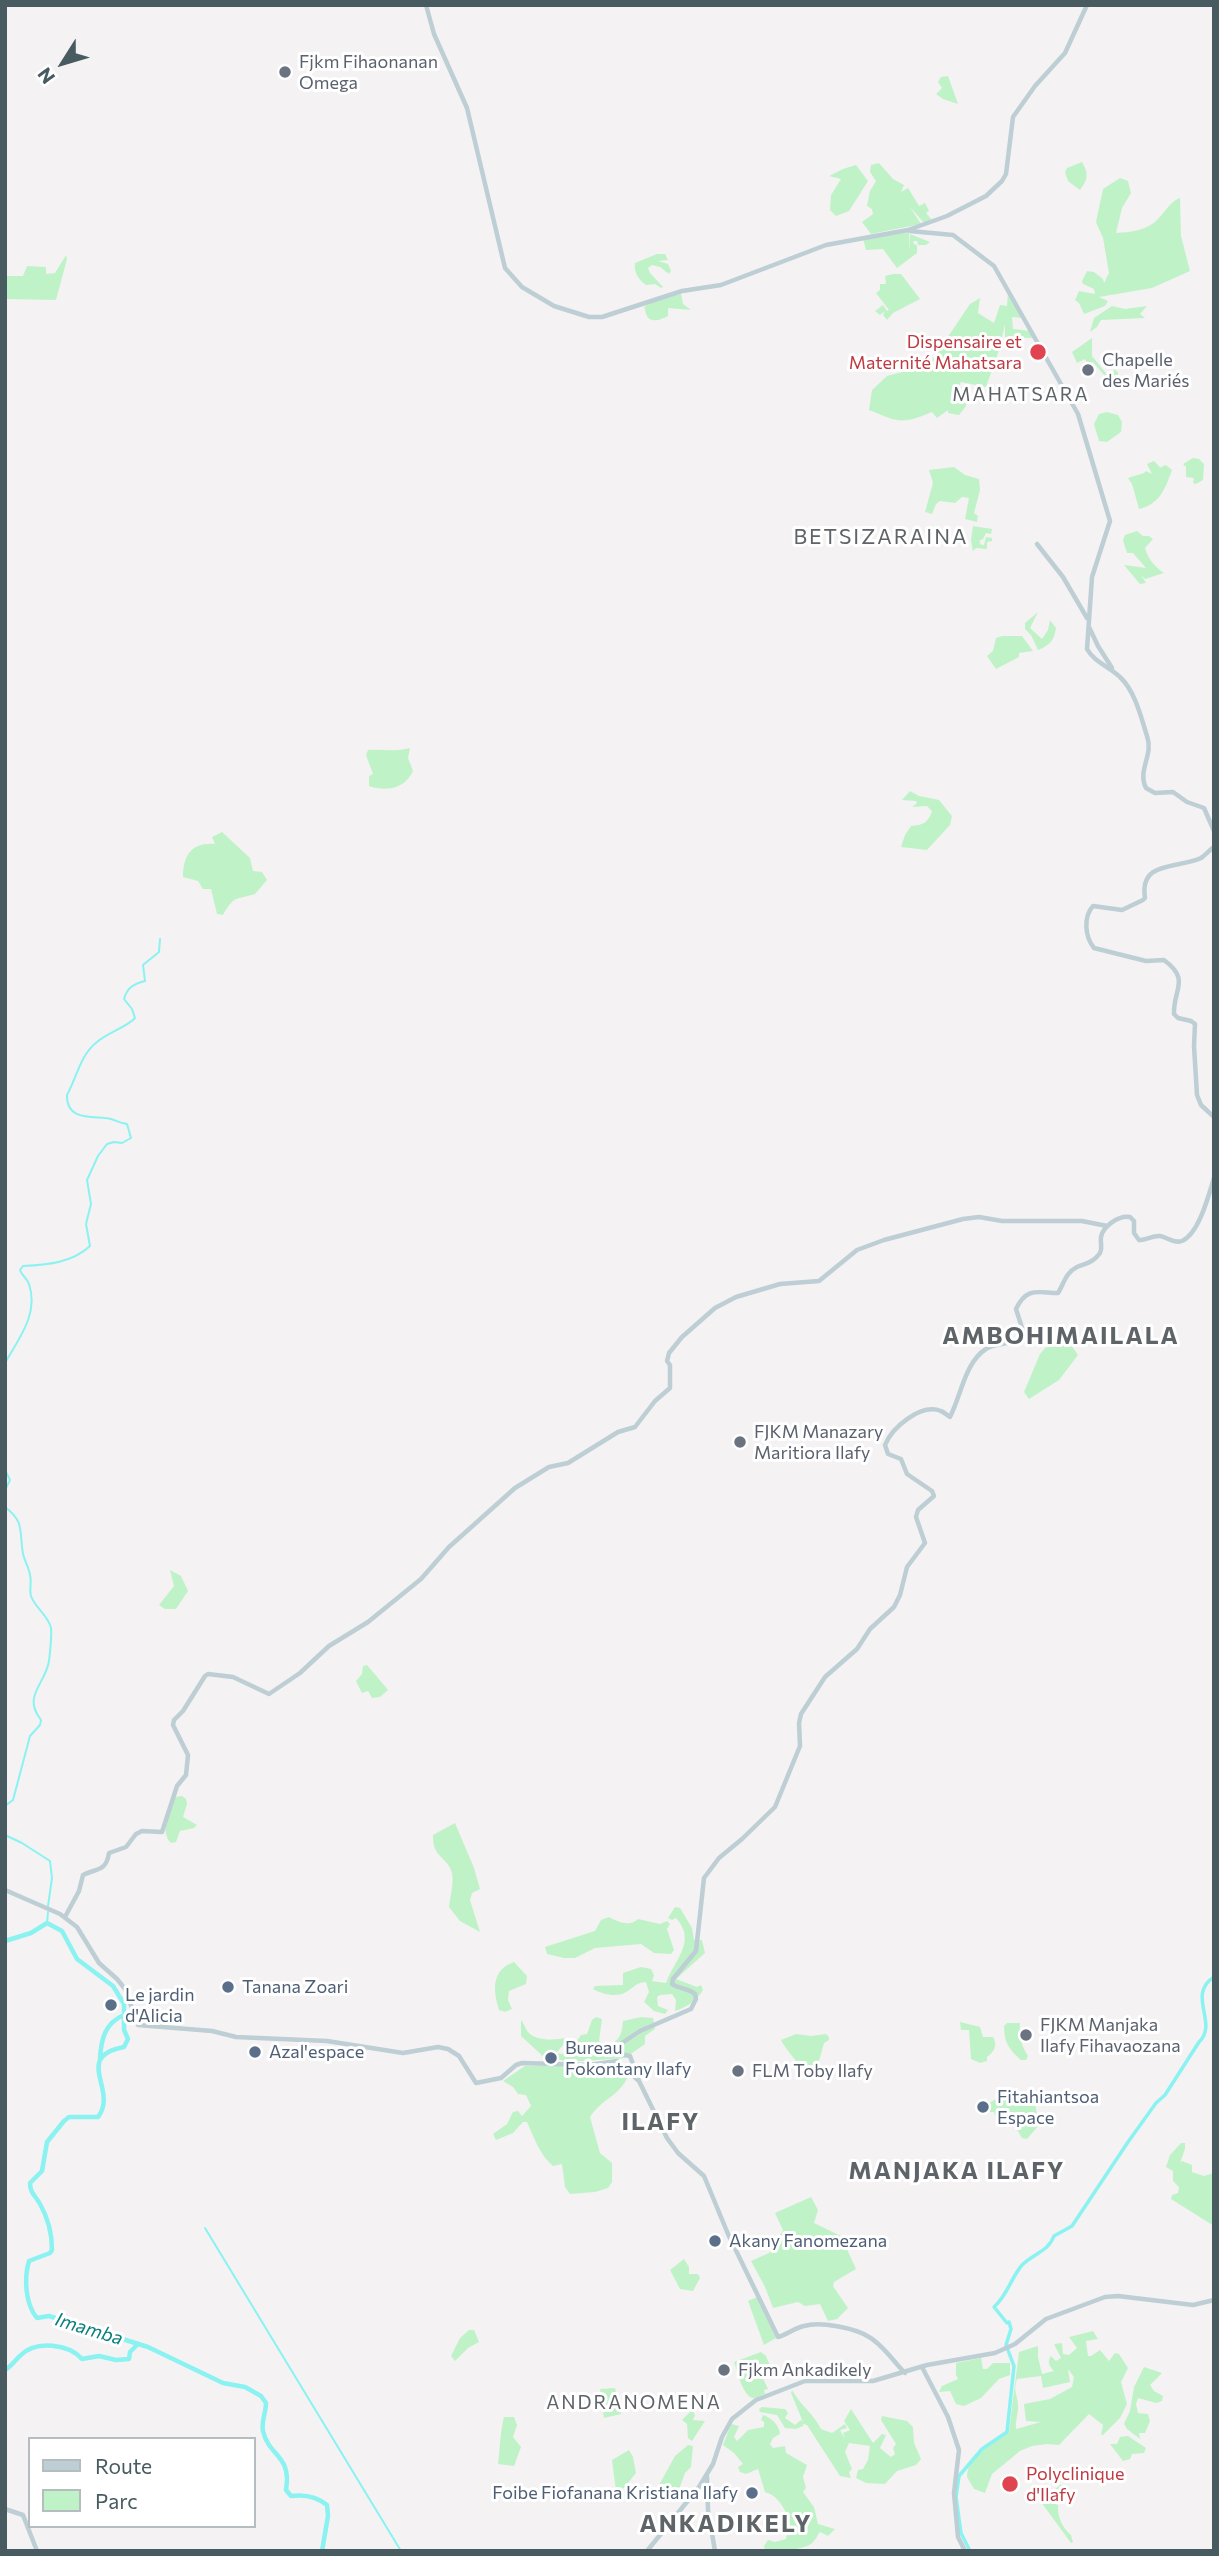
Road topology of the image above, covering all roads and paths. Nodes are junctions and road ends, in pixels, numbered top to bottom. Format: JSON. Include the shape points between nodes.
{"nodes":[{"id":1,"x":426,"y":5,"type":"edge"},
{"id":2,"x":1087,"y":5,"type":"edge"},
{"id":3,"x":908,"y":230,"type":"junction"},
{"id":4,"x":1037,"y":544,"type":"dead end"},
{"id":5,"x":1088,"y":620,"type":"junction"},
{"id":6,"x":1115,"y":673,"type":"junction"},
{"id":7,"x":1214,"y":831,"type":"edge"},
{"id":8,"x":1214,"y":847,"type":"edge"},
{"id":9,"x":1214,"y":1117,"type":"edge"},
{"id":10,"x":1214,"y":1178,"type":"edge"},
{"id":11,"x":1107,"y":1226,"type":"junction"},
{"id":12,"x":5,"y":1890,"type":"edge"},
{"id":13,"x":65,"y":1917,"type":"junction"},
{"id":14,"x":639,"y":2081,"type":"junction"},
{"id":15,"x":1214,"y":2300,"type":"edge"},
{"id":16,"x":922,"y":2367,"type":"junction"},
{"id":17,"x":905,"y":2373,"type":"junction"},
{"id":18,"x":706,"y":2475,"type":"junction"},
{"id":19,"x":5,"y":2509,"type":"edge"},
{"id":20,"x":28,"y":2528,"type":"edge"},
{"id":21,"x":28,"y":2528,"type":"edge"},
{"id":22,"x":37,"y":2551,"type":"edge"},
{"id":23,"x":647,"y":2551,"type":"edge"},
{"id":24,"x":715,"y":2551,"type":"edge"},
{"id":25,"x":965,"y":2551,"type":"edge"}],
"edges":[{"from":1,"to":3,"type":"street","via":[[467,108],[505,268],[522,287],[554,306],[602,317],[682,291],[713,288],[826,245]]},
{"from":2,"to":3,"type":"street","via":[[1065,53],[1013,117],[1006,174],[997,186],[954,213]]},
{"from":3,"to":5,"type":"street","via":[[950,233],[994,266],[1078,414],[1110,521],[1094,565]]},
{"from":4,"to":5,"type":"street"},
{"from":5,"to":6,"type":"street"},
{"from":5,"to":6,"type":"street","via":[[1088,651]]},
{"from":6,"to":7,"type":"street","via":[[1131,693],[1150,744],[1142,774],[1146,788],[1155,793],[1174,792],[1204,808]]},
{"from":8,"to":9,"type":"street","via":[[1202,858],[1168,866],[1147,877],[1143,900],[1120,910],[1093,906],[1086,920],[1094,948],[1146,961],[1164,960],[1179,976],[1174,1014],[1195,1024],[1197,1095]]},
{"from":10,"to":11,"type":"street","via":[[1195,1229],[1182,1241],[1156,1236],[1139,1240],[1130,1217],[1122,1216]]},
{"from":11,"to":13,"type":"street","via":[[1082,1221],[963,1219],[857,1250],[815,1282],[780,1284],[715,1308],[669,1353],[670,1388],[638,1425],[515,1488],[421,1578],[300,1673],[270,1694],[233,1677],[205,1676],[174,1720],[188,1755],[186,1775],[177,1786],[162,1832],[142,1831],[126,1847],[108,1853],[103,1869],[83,1875]]},
{"from":11,"to":14,"type":"street","via":[[1101,1235],[1100,1253],[1063,1279],[1058,1293],[1043,1290],[1020,1300],[1016,1308],[1022,1338],[980,1353],[950,1417],[942,1411],[921,1412],[888,1437],[888,1454],[901,1459],[907,1474],[934,1496],[916,1517],[925,1543],[907,1567],[894,1607],[857,1649],[825,1676],[801,1714],[800,1746],[775,1807],[719,1858],[704,1878],[696,1951],[673,1979],[677,1987],[695,1994],[691,2009],[616,2047],[617,2053],[630,2056]]},
{"from":12,"to":13,"type":"street"},
{"from":13,"to":14,"type":"street","via":[[125,1989],[138,2025],[327,2041],[403,2053],[438,2047],[460,2056],[476,2082],[500,2078],[523,2063],[617,2061]]},
{"from":14,"to":17,"type":"street","via":[[667,2138],[704,2176],[778,2337],[812,2324],[849,2330],[872,2338]]},
{"from":15,"to":16,"type":"street","via":[[1193,2305],[1101,2298],[1046,2319],[1007,2349]]},
{"from":16,"to":17,"type":"street"},
{"from":16,"to":25,"type":"street","via":[[959,2450],[954,2493],[958,2537]]},
{"from":17,"to":18,"type":"street","via":[[873,2381],[805,2381],[757,2400],[732,2419]]},
{"from":18,"to":23,"type":"street"},
{"from":18,"to":24,"type":"street"},
{"from":19,"to":21,"type":"street","via":[[23,2515]]},
{"from":20,"to":22,"type":"street"}]}
